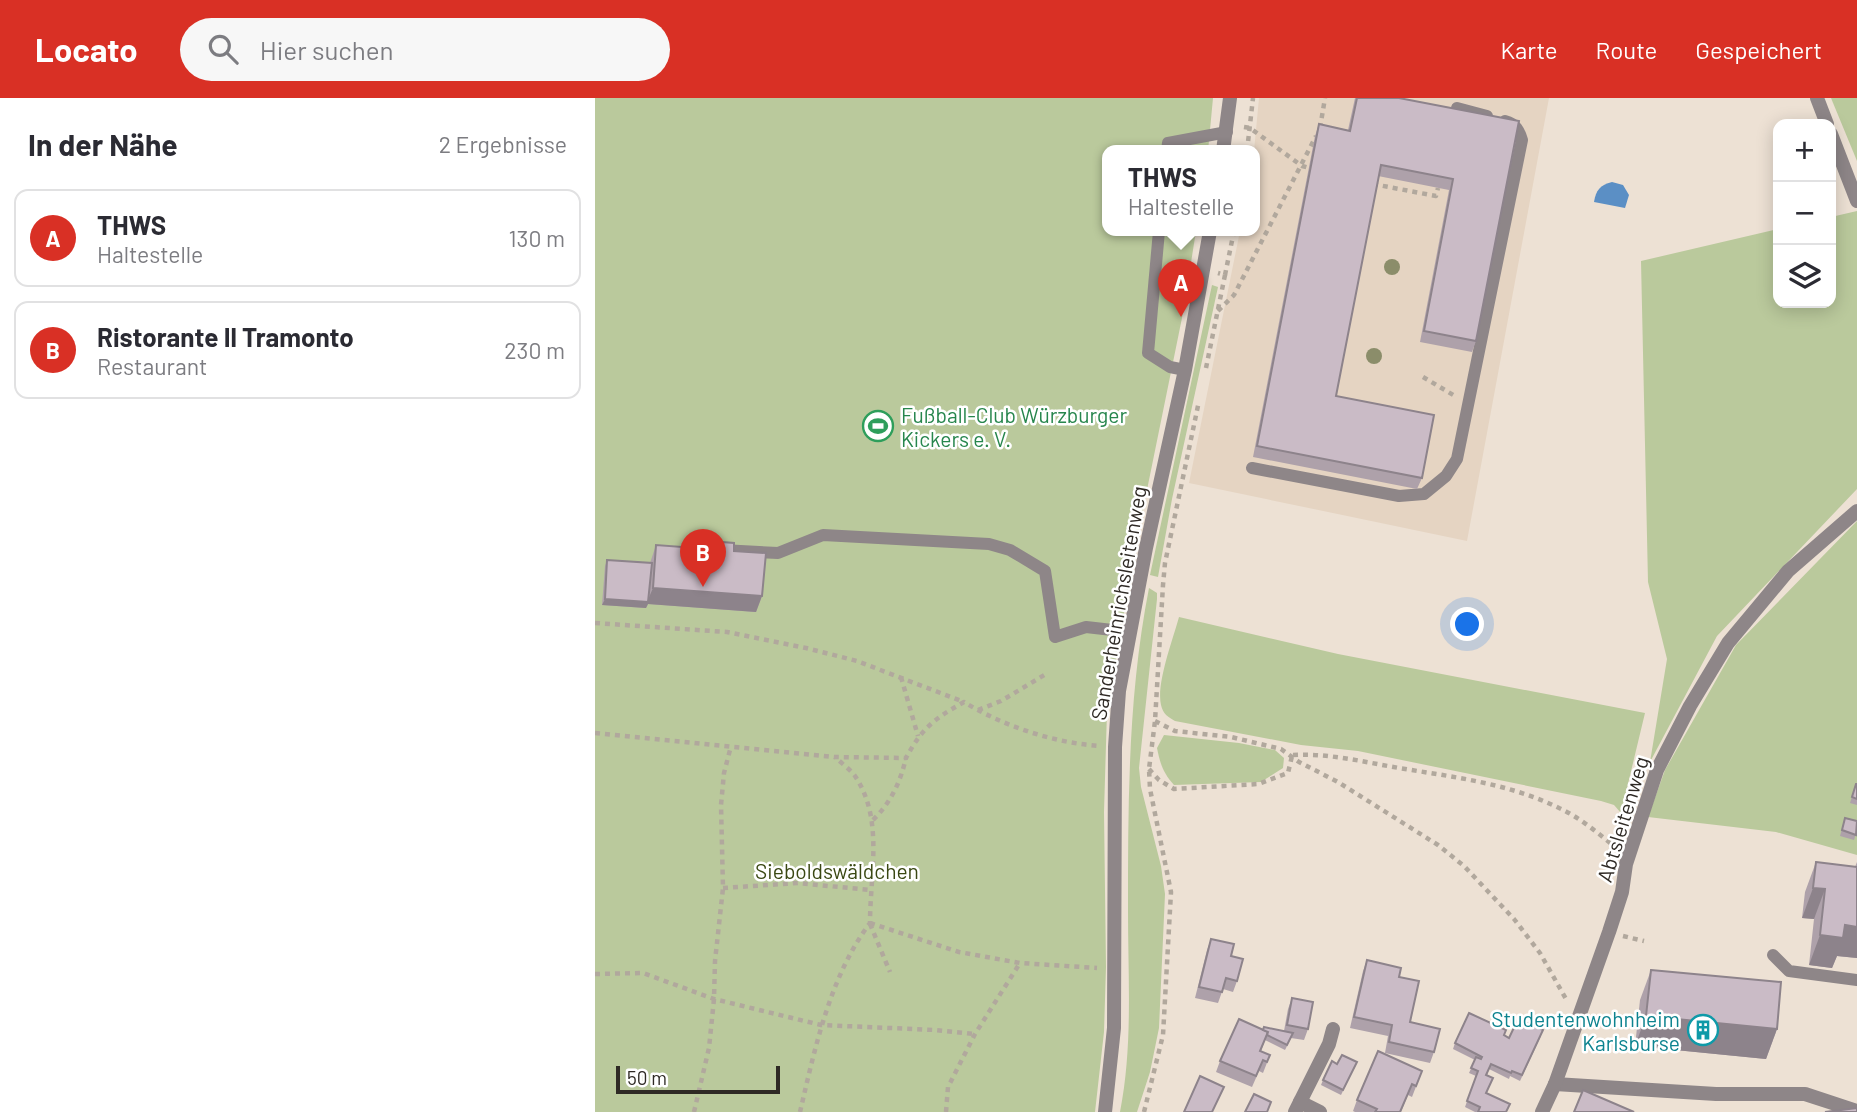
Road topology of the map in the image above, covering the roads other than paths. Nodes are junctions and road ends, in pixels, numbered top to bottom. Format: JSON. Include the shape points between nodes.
{"nodes":[{"id":1,"x":1230,"y":98,"type":"edge"},
{"id":2,"x":1817,"y":98,"type":"edge"},
{"id":3,"x":1457,"y":108,"type":"edge"},
{"id":4,"x":1825,"y":119,"type":"edge"},
{"id":5,"x":1227,"y":132,"type":"junction"},
{"id":6,"x":1168,"y":145,"type":"edge"},
{"id":7,"x":1224,"y":145,"type":"edge"},
{"id":8,"x":1836,"y":147,"type":"edge"},
{"id":9,"x":1857,"y":201,"type":"edge"},
{"id":10,"x":1159,"y":236,"type":"edge"},
{"id":11,"x":1209,"y":236,"type":"edge"},
{"id":12,"x":1185,"y":370,"type":"junction"},
{"id":13,"x":1252,"y":468,"type":"dead end"},
{"id":14,"x":1857,"y":511,"type":"edge"},
{"id":15,"x":709,"y":550,"type":"edge"},
{"id":16,"x":1130,"y":632,"type":"junction"},
{"id":17,"x":1773,"y":955,"type":"dead end"},
{"id":18,"x":1857,"y":980,"type":"edge"},
{"id":19,"x":1333,"y":1029,"type":"dead end"},
{"id":20,"x":1555,"y":1084,"type":"junction"},
{"id":21,"x":1298,"y":1107,"type":"edge"},
{"id":22,"x":1857,"y":1111,"type":"edge"},
{"id":23,"x":1105,"y":1112,"type":"edge"},
{"id":24,"x":1320,"y":1112,"type":"edge"},
{"id":25,"x":1542,"y":1112,"type":"edge"}],
"edges":[{"from":1,"to":5,"type":"street"},
{"from":2,"to":4,"type":"street"},
{"from":3,"to":13,"type":"lane","via":[[1511,123],[1522,140],[1457,459],[1446,476],[1424,494],[1399,496]]},
{"from":5,"to":6,"type":"lane"},
{"from":5,"to":7,"type":"street"},
{"from":8,"to":9,"type":"street"},
{"from":10,"to":12,"type":"lane","via":[[1148,353],[1170,367]]},
{"from":11,"to":12,"type":"street","name":"Sanderheinrichsleitenweg"},
{"from":12,"to":16,"type":"street","name":"Sanderheinrichsleitenweg"},
{"from":14,"to":20,"type":"street","name":"Abtsleitenweg","via":[[1788,571],[1728,643],[1689,706],[1657,769],[1618,902]]},
{"from":15,"to":16,"type":"lane","via":[[778,553],[823,535],[989,544],[1010,550],[1045,572],[1055,636],[1086,627]]},
{"from":16,"to":23,"type":"street","name":"Sanderheinrichsleitenweg","via":[[1115,747],[1115,969]]},
{"from":17,"to":18,"type":"lane","via":[[1789,971]]},
{"from":19,"to":21,"type":"street"},
{"from":20,"to":22,"type":"street","via":[[1716,1094],[1805,1094]]},
{"from":20,"to":25,"type":"street","name":"Abtsleitenweg"},
{"from":21,"to":24,"type":"street"}]}
